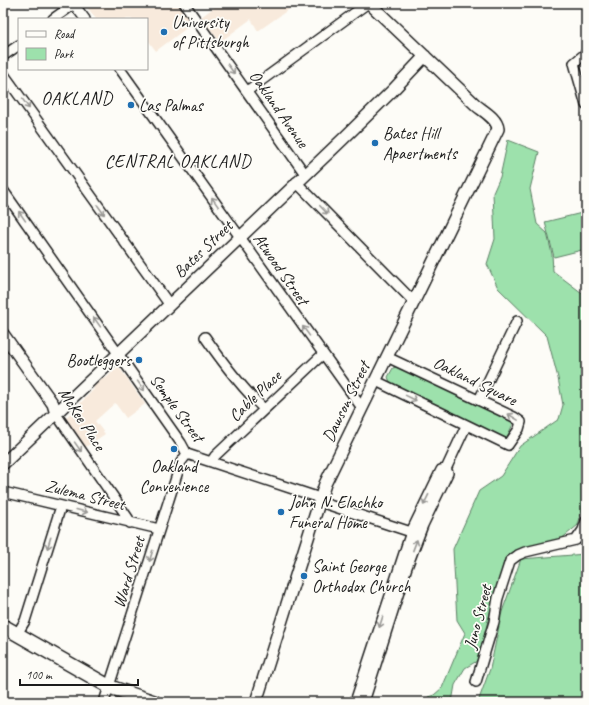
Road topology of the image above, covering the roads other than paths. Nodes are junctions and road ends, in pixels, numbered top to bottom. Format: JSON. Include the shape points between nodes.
{"nodes":[{"id":1,"x":74,"y":3,"type":"edge"},
{"id":2,"x":184,"y":3,"type":"edge"},
{"id":3,"x":368,"y":3,"type":"edge"},
{"id":4,"x":55,"y":18,"type":"edge"},
{"id":5,"x":84,"y":18,"type":"edge"},
{"id":6,"x":18,"y":45,"type":"edge"},
{"id":7,"x":586,"y":53,"type":"edge"},
{"id":8,"x":3,"y":56,"type":"edge"},
{"id":9,"x":425,"y":56,"type":"junction"},
{"id":10,"x":121,"y":70,"type":"edge"},
{"id":11,"x":3,"y":72,"type":"edge"},
{"id":12,"x":247,"y":91,"type":"junction"},
{"id":13,"x":586,"y":105,"type":"edge"},
{"id":14,"x":305,"y":174,"type":"junction"},
{"id":15,"x":296,"y":182,"type":"junction"},
{"id":16,"x":3,"y":190,"type":"edge"},
{"id":17,"x":240,"y":238,"type":"junction"},
{"id":18,"x":414,"y":302,"type":"junction"},
{"id":19,"x":169,"y":304,"type":"junction"},
{"id":20,"x":517,"y":321,"type":"dead end"},
{"id":21,"x":3,"y":334,"type":"edge"},
{"id":22,"x":205,"y":337,"type":"dead end"},
{"id":23,"x":119,"y":354,"type":"junction"},
{"id":24,"x":322,"y":354,"type":"junction"},
{"id":25,"x":387,"y":357,"type":"junction"},
{"id":26,"x":376,"y":381,"type":"junction"},
{"id":27,"x":479,"y":400,"type":"junction"},
{"id":28,"x":362,"y":408,"type":"junction"},
{"id":29,"x":264,"y":409,"type":"junction"},
{"id":30,"x":56,"y":414,"type":"junction"},
{"id":31,"x":466,"y":426,"type":"junction"},
{"id":32,"x":187,"y":454,"type":"junction"},
{"id":33,"x":211,"y":462,"type":"junction"},
{"id":34,"x":3,"y":464,"type":"edge"},
{"id":35,"x":446,"y":469,"type":"junction"},
{"id":36,"x":3,"y":492,"type":"edge"},
{"id":37,"x":320,"y":500,"type":"junction"},
{"id":38,"x":61,"y":506,"type":"junction"},
{"id":39,"x":586,"y":521,"type":"edge"},
{"id":40,"x":130,"y":523,"type":"junction"},
{"id":41,"x":159,"y":529,"type":"junction"},
{"id":42,"x":411,"y":532,"type":"junction"},
{"id":43,"x":3,"y":626,"type":"edge"},
{"id":44,"x":17,"y":634,"type":"junction"},
{"id":45,"x":476,"y":682,"type":"dead end"},
{"id":46,"x":110,"y":687,"type":"junction"},
{"id":47,"x":104,"y":702,"type":"edge"},
{"id":48,"x":154,"y":702,"type":"edge"},
{"id":49,"x":256,"y":702,"type":"edge"},
{"id":50,"x":355,"y":702,"type":"edge"},
{"id":51,"x":364,"y":702,"type":"edge"}],
"edges":[{"from":1,"to":4,"type":"street"},
{"from":1,"to":5,"type":"street"},
{"from":2,"to":12,"type":"street","name":"Oakland Avenue","one_way":true},
{"from":3,"to":9,"type":"street"},
{"from":3,"to":12,"type":"street"},
{"from":6,"to":8,"type":"street"},
{"from":7,"to":13,"type":"street","via":[[574,63]]},
{"from":9,"to":14,"type":"street","name":"Bates Street"},
{"from":9,"to":18,"type":"street","name":"Dawson Street","via":[[495,122],[498,129]]},
{"from":17,"to":10,"type":"street","name":"Atwood Street","one_way":true},
{"from":11,"to":19,"type":"street","one_way":true},
{"from":12,"to":14,"type":"street","name":"Oakland Avenue"},
{"from":14,"to":15,"type":"street","name":"Bates Street"},
{"from":15,"to":17,"type":"street","name":"Bates Street"},
{"from":15,"to":18,"type":"street","one_way":true},
{"from":23,"to":16,"type":"street","name":"Semple Street","one_way":true},
{"from":17,"to":19,"type":"street","name":"Bates Street"},
{"from":24,"to":17,"type":"street","name":"Atwood Street","one_way":true},
{"from":18,"to":25,"type":"street","name":"Dawson Street"},
{"from":19,"to":23,"type":"street","name":"Bates Street"},
{"from":20,"to":27,"type":"street"},
{"from":21,"to":30,"type":"street","name":"McKee Place","via":[[53,404]]},
{"from":22,"to":29,"type":"street","via":[[230,373]]},
{"from":23,"to":30,"type":"street","name":"Bates Street"},
{"from":23,"to":32,"type":"street","name":"Semple Street","one_way":true,"via":[[182,443]]},
{"from":24,"to":28,"type":"street","name":"Atwood Street"},
{"from":24,"to":29,"type":"street","name":"Cable Place"},
{"from":25,"to":26,"type":"street","name":"Dawson Street"},
{"from":25,"to":27,"type":"street","name":"Oakland Square"},
{"from":26,"to":28,"type":"street","name":"Dawson Street"},
{"from":26,"to":31,"type":"street","name":"Oakland Square","one_way":true},
{"from":31,"to":27,"type":"street","name":"Oakland Square","one_way":true,"via":[[508,445],[520,429],[521,422],[514,417]]},
{"from":28,"to":37,"type":"street","name":"Dawson Street","via":[[325,484]]},
{"from":29,"to":33,"type":"street","name":"Cable Place"},
{"from":30,"to":34,"type":"street","name":"Bates Street"},
{"from":30,"to":40,"type":"street","name":"McKee Place","one_way":true},
{"from":31,"to":35,"type":"street"},
{"from":32,"to":33,"type":"street","name":"Semple Street"},
{"from":32,"to":41,"type":"street","name":"Ward Street","via":[[181,462]]},
{"from":33,"to":37,"type":"street","name":"Semple Street"},
{"from":35,"to":42,"type":"street","one_way":true,"via":[[441,470]]},
{"from":51,"to":35,"type":"street","one_way":true,"via":[[407,567],[423,525],[448,473]]},
{"from":36,"to":38,"type":"street","name":"Zulema Street"},
{"from":37,"to":42,"type":"street","name":"Semple Street"},
{"from":37,"to":49,"type":"street","name":"Dawson Street"},
{"from":38,"to":40,"type":"street","name":"Zulema Street","one_way":true},
{"from":38,"to":44,"type":"street","one_way":true,"via":[[25,621]]},
{"from":39,"to":45,"type":"street","name":"Juno Street","via":[[576,540],[526,552],[510,561]]},
{"from":40,"to":41,"type":"street","name":"Zulema Street"},
{"from":41,"to":46,"type":"street","name":"Ward Street","one_way":true},
{"from":42,"to":50,"type":"street","one_way":true},
{"from":43,"to":44,"type":"main road"},
{"from":44,"to":46,"type":"main road"},
{"from":46,"to":47,"type":"street","name":"Ward Street"},
{"from":46,"to":48,"type":"main road"}]}
